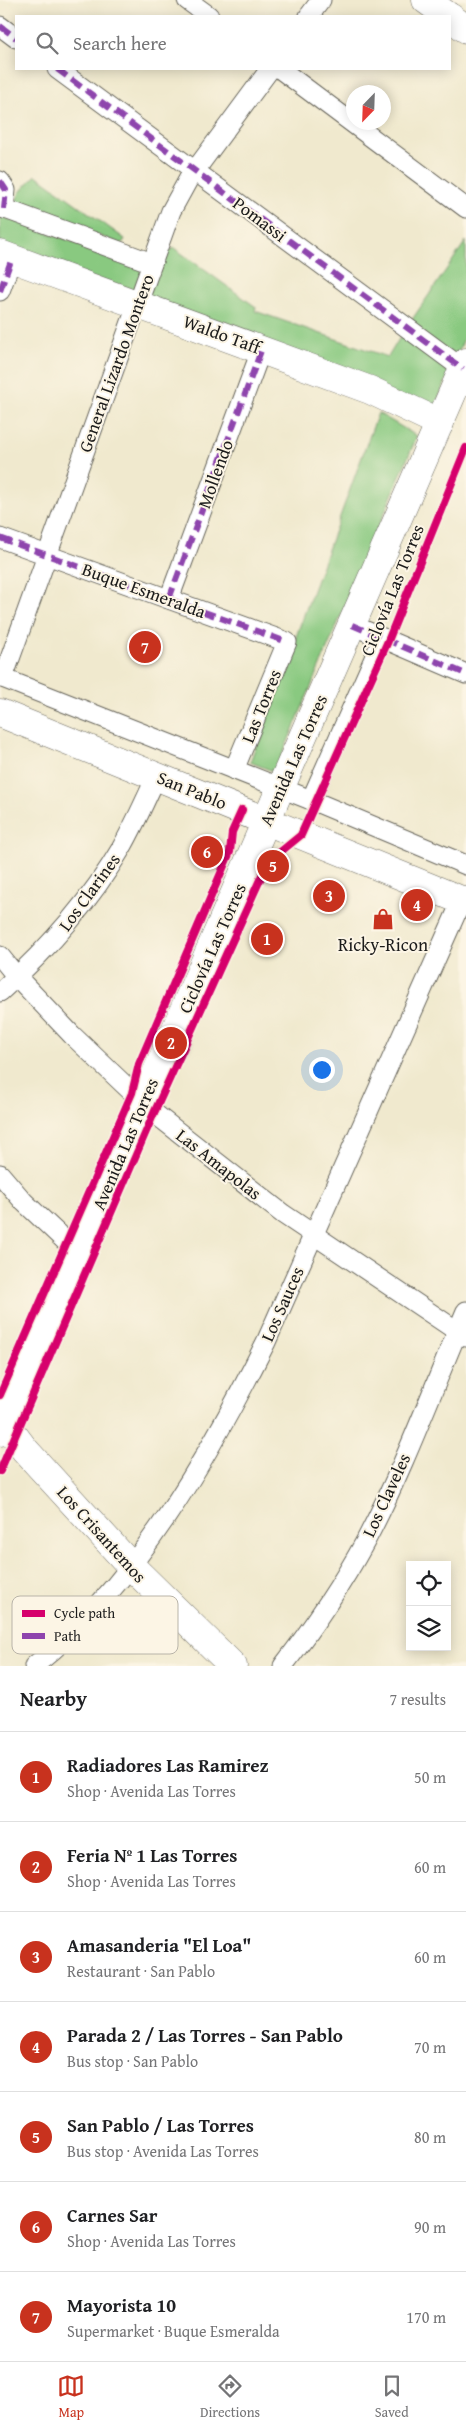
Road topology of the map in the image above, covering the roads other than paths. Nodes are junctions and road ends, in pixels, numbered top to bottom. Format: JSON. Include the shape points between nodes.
{"nodes":[{"id":1,"x":188,"y":0,"type":"edge"},
{"id":2,"x":320,"y":0,"type":"edge"},
{"id":3,"x":426,"y":0,"type":"edge"},
{"id":4,"x":208,"y":15,"type":"edge"},
{"id":5,"x":310,"y":15,"type":"edge"},
{"id":6,"x":446,"y":15,"type":"edge"},
{"id":7,"x":451,"y":19,"type":"edge"},
{"id":8,"x":0,"y":26,"type":"edge"},
{"id":9,"x":466,"y":30,"type":"edge"},
{"id":10,"x":15,"y":37,"type":"edge"},
{"id":11,"x":59,"y":70,"type":"edge"},
{"id":12,"x":269,"y":70,"type":"edge"},
{"id":13,"x":281,"y":70,"type":"edge"},
{"id":14,"x":195,"y":170,"type":"junction"},
{"id":15,"x":0,"y":181,"type":"edge"},
{"id":16,"x":2,"y":208,"type":"edge"},
{"id":17,"x":466,"y":208,"type":"edge"},
{"id":18,"x":6,"y":256,"type":"edge"},
{"id":19,"x":152,"y":263,"type":"junction"},
{"id":20,"x":0,"y":290,"type":"edge"},
{"id":21,"x":137,"y":303,"type":"junction"},
{"id":22,"x":262,"y":348,"type":"junction"},
{"id":23,"x":462,"y":378,"type":"edge"},
{"id":24,"x":440,"y":423,"type":"junction"},
{"id":25,"x":0,"y":538,"type":"edge"},
{"id":26,"x":47,"y":555,"type":"junction"},
{"id":27,"x":169,"y":599,"type":"junction"},
{"id":28,"x":352,"y":625,"type":"junction"},
{"id":29,"x":383,"y":638,"type":"junction"},
{"id":30,"x":287,"y":642,"type":"joint"},
{"id":31,"x":466,"y":674,"type":"edge"},
{"id":32,"x":1,"y":677,"type":"edge"},
{"id":33,"x":0,"y":713,"type":"edge"},
{"id":34,"x":234,"y":770,"type":"junction"},
{"id":35,"x":157,"y":775,"type":"junction"},
{"id":36,"x":281,"y":789,"type":"junction"},
{"id":37,"x":311,"y":800,"type":"junction"},
{"id":38,"x":267,"y":820,"type":"junction"},
{"id":39,"x":466,"y":865,"type":"edge"},
{"id":40,"x":464,"y":901,"type":"edge"},
{"id":41,"x":0,"y":956,"type":"edge"},
{"id":42,"x":17,"y":977,"type":"junction"},
{"id":43,"x":0,"y":992,"type":"edge"},
{"id":44,"x":143,"y":1103,"type":"junction"},
{"id":45,"x":0,"y":1174,"type":"edge"},
{"id":46,"x":313,"y":1234,"type":"junction"},
{"id":47,"x":78,"y":1253,"type":"junction"},
{"id":48,"x":466,"y":1311,"type":"edge"},
{"id":49,"x":461,"y":1335,"type":"edge"},
{"id":50,"x":1,"y":1424,"type":"edge"},
{"id":51,"x":130,"y":1565,"type":"junction"},
{"id":52,"x":104,"y":1596,"type":"edge"},
{"id":53,"x":162,"y":1596,"type":"edge"},
{"id":54,"x":178,"y":1612,"type":"edge"},
{"id":55,"x":47,"y":1654,"type":"edge"},
{"id":56,"x":34,"y":1666,"type":"edge"},
{"id":57,"x":233,"y":1666,"type":"edge"},
{"id":58,"x":283,"y":1666,"type":"edge"}],
"edges":[{"from":1,"to":4,"type":"street"},
{"from":2,"to":5,"type":"street"},
{"from":3,"to":6,"type":"main road"},
{"from":7,"to":9,"type":"main road"},
{"from":8,"to":10,"type":"street"},
{"from":11,"to":14,"type":"street","name":"Pomassi"},
{"from":12,"to":14,"type":"street","name":"General Lizardo Montero"},
{"from":13,"to":17,"type":"street"},
{"from":14,"to":19,"type":"street","name":"General Lizardo Montero","via":[[176,200]]},
{"from":14,"to":23,"type":"street","name":"Pomassi"},
{"from":15,"to":16,"type":"street","via":[[6,190]]},
{"from":16,"to":19,"type":"street"},
{"from":18,"to":20,"type":"street"},
{"from":18,"to":21,"type":"main road","name":"Waldo Taff"},
{"from":19,"to":21,"type":"street","name":"General Lizardo Montero"},
{"from":21,"to":22,"type":"main road","name":"Waldo Taff"},
{"from":21,"to":26,"type":"street","name":"General Lizardo Montero"},
{"from":22,"to":24,"type":"main road","name":"Waldo Taff","via":[[381,394]]},
{"from":22,"to":27,"type":"street","name":"Mollendo"},
{"from":23,"to":24,"type":"main road","name":"Avenida Las Torres"},
{"from":24,"to":28,"type":"main road","name":"Avenida Las Torres"},
{"from":25,"to":26,"type":"street","name":"Buque Esmeralda"},
{"from":26,"to":27,"type":"street","name":"Buque Esmeralda"},
{"from":26,"to":32,"type":"street","name":"General Lizardo Montero"},
{"from":27,"to":30,"type":"street","name":"Buque Esmeralda"},
{"from":28,"to":29,"type":"street"},
{"from":28,"to":36,"type":"main road","name":"Avenida Las Torres"},
{"from":29,"to":31,"type":"street"},
{"from":29,"to":37,"type":"street","name":"Avenida Las Torres"},
{"from":30,"to":34,"type":"street","name":"Las Torres"},
{"from":32,"to":34,"type":"street","name":"San Pablo"},
{"from":33,"to":35,"type":"main road","name":"San Pablo"},
{"from":34,"to":36,"type":"street","name":"San Pablo"},
{"from":35,"to":38,"type":"main road","name":"San Pablo"},
{"from":35,"to":42,"type":"street","name":"Los Clarines","via":[[111,866],[66,926]]},
{"from":36,"to":37,"type":"street","name":"San Pablo"},
{"from":36,"to":38,"type":"main road","name":"Avenida Las Torres"},
{"from":37,"to":39,"type":"street","name":"San Pablo"},
{"from":38,"to":40,"type":"main road","name":"San Pablo"},
{"from":38,"to":44,"type":"main road","name":"Avenida Las Torres"},
{"from":40,"to":46,"type":"street","name":"Los Sauces"},
{"from":41,"to":42,"type":"street","name":"Las Amapolas"},
{"from":42,"to":43,"type":"street","name":"Los Clarines"},
{"from":42,"to":44,"type":"street","name":"Las Amapolas"},
{"from":44,"to":46,"type":"street","name":"Las Amapolas"},
{"from":44,"to":47,"type":"main road","name":"Avenida Las Torres"},
{"from":45,"to":47,"type":"street","via":[[24,1202]]},
{"from":46,"to":49,"type":"street","name":"Las Amapolas"},
{"from":46,"to":51,"type":"street","name":"Los Sauces","via":[[246,1381],[174,1504]]},
{"from":47,"to":50,"type":"main road","name":"Avenida Las Torres"},
{"from":48,"to":49,"type":"street","name":"Los Claveles"},
{"from":49,"to":58,"type":"street","name":"Los Claveles","via":[[365,1542],[323,1612]]},
{"from":50,"to":51,"type":"main road","name":"Los Crisantemos"},
{"from":51,"to":52,"type":"street","name":"Los Sauces"},
{"from":51,"to":53,"type":"main road","name":"Los Crisantemos"},
{"from":54,"to":57,"type":"main road","name":"Los Crisantemos"},
{"from":55,"to":56,"type":"street","name":"Los Sauces"}]}
